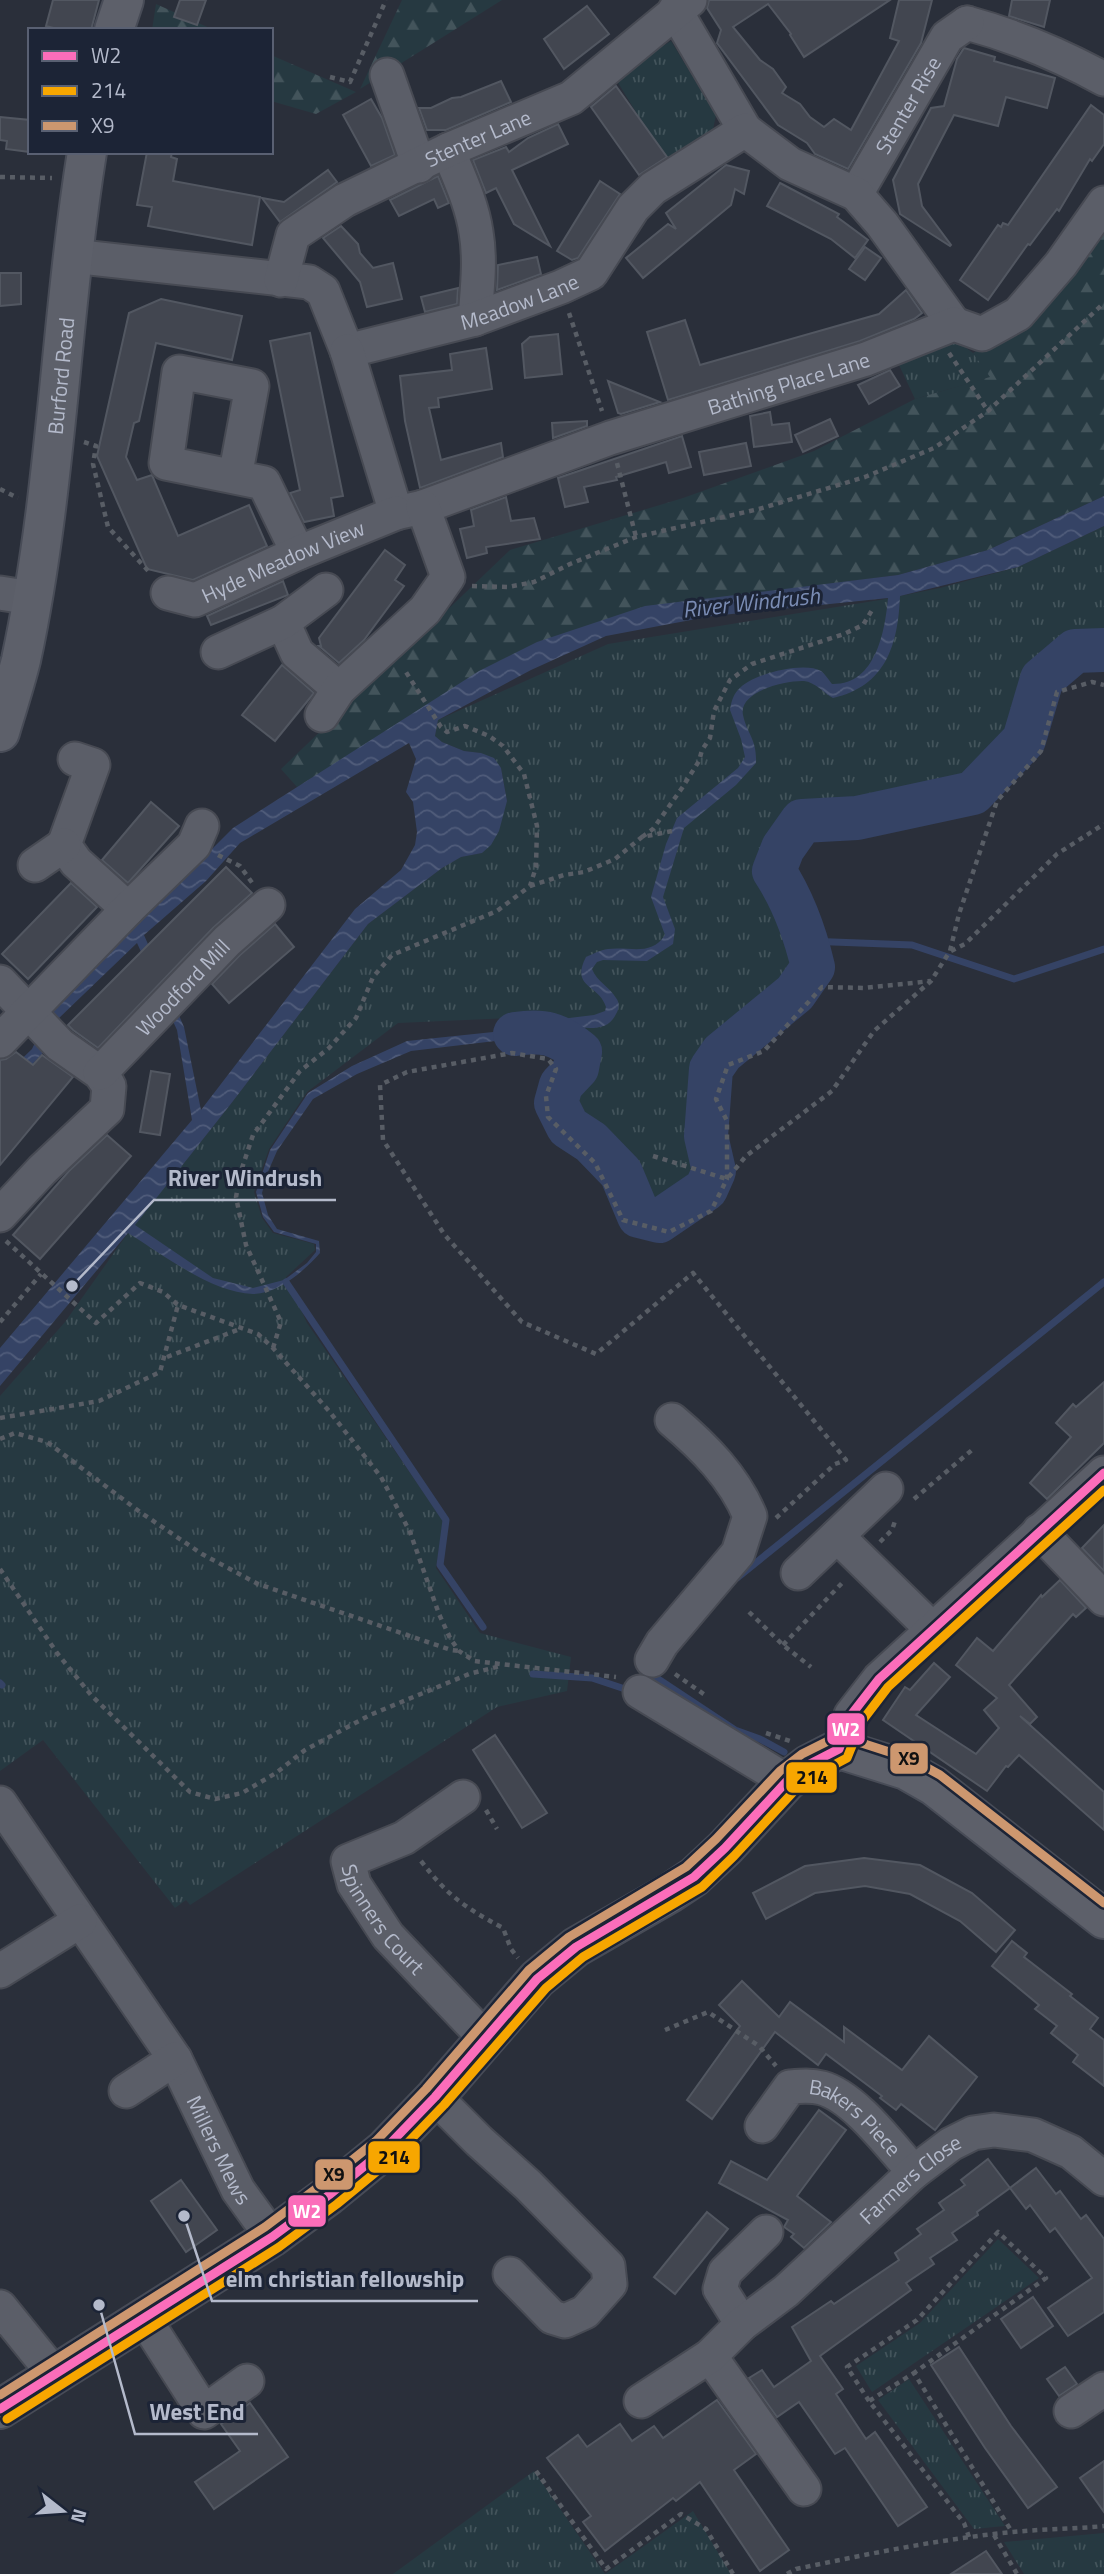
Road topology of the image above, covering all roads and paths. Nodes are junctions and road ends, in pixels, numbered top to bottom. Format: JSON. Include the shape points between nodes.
{"nodes":[{"id":1,"x":124,"y":0,"type":"edge"},
{"id":2,"x":386,"y":0,"type":"edge"},
{"id":3,"x":683,"y":5,"type":"edge"},
{"id":4,"x":969,"y":12,"type":"edge"},
{"id":5,"x":115,"y":28,"type":"edge"},
{"id":6,"x":387,"y":75,"type":"dead end"},
{"id":7,"x":330,"y":78,"type":"dead end"},
{"id":8,"x":1104,"y":79,"type":"edge"},
{"id":9,"x":745,"y":130,"type":"junction"},
{"id":10,"x":448,"y":150,"type":"junction"},
{"id":11,"x":419,"y":166,"type":"junction"},
{"id":12,"x":85,"y":167,"type":"edge"},
{"id":13,"x":0,"y":177,"type":"edge"},
{"id":14,"x":856,"y":194,"type":"junction"},
{"id":15,"x":1104,"y":203,"type":"edge"},
{"id":16,"x":72,"y":256,"type":"junction"},
{"id":17,"x":281,"y":280,"type":"junction"},
{"id":18,"x":561,"y":287,"type":"junction"},
{"id":19,"x":1104,"y":303,"type":"edge"},
{"id":20,"x":475,"y":319,"type":"junction"},
{"id":21,"x":944,"y":328,"type":"junction"},
{"id":22,"x":346,"y":351,"type":"junction"},
{"id":23,"x":988,"y":411,"type":"junction"},
{"id":24,"x":56,"y":435,"type":"junction"},
{"id":25,"x":610,"y":438,"type":"junction"},
{"id":26,"x":235,"y":477,"type":"dead end"},
{"id":27,"x":409,"y":510,"type":"junction"},
{"id":28,"x":636,"y":537,"type":"junction"},
{"id":29,"x":298,"y":553,"type":"junction"},
{"id":30,"x":449,"y":577,"type":"junction"},
{"id":31,"x":326,"y":590,"type":"dead end"},
{"id":32,"x":168,"y":593,"type":"joint"},
{"id":33,"x":16,"y":595,"type":"edge"},
{"id":34,"x":872,"y":610,"type":"dead end"},
{"id":35,"x":283,"y":622,"type":"junction"},
{"id":36,"x":218,"y":652,"type":"dead end"},
{"id":37,"x":408,"y":674,"type":"dead end"},
{"id":38,"x":1104,"y":685,"type":"edge"},
{"id":39,"x":0,"y":732,"type":"edge"},
{"id":40,"x":75,"y":760,"type":"dead end"},
{"id":41,"x":1104,"y":824,"type":"edge"},
{"id":42,"x":202,"y":826,"type":"dead end"},
{"id":43,"x":672,"y":831,"type":"dead end"},
{"id":44,"x":642,"y":837,"type":"junction"},
{"id":45,"x":64,"y":845,"type":"junction"},
{"id":46,"x":35,"y":865,"type":"dead end"},
{"id":47,"x":530,"y":886,"type":"junction"},
{"id":48,"x":268,"y":905,"type":"dead end"},
{"id":49,"x":128,"y":909,"type":"junction"},
{"id":50,"x":950,"y":951,"type":"junction"},
{"id":51,"x":931,"y":981,"type":"junction"},
{"id":52,"x":0,"y":982,"type":"edge"},
{"id":53,"x":33,"y":1015,"type":"junction"},
{"id":54,"x":0,"y":1041,"type":"edge"},
{"id":55,"x":100,"y":1073,"type":"junction"},
{"id":56,"x":653,"y":1156,"type":"dead end"},
{"id":57,"x":727,"y":1179,"type":"junction"},
{"id":58,"x":0,"y":1215,"type":"edge"},
{"id":59,"x":0,"y":1236,"type":"edge"},
{"id":60,"x":41,"y":1274,"type":"junction"},
{"id":61,"x":178,"y":1305,"type":"junction"},
{"id":62,"x":0,"y":1322,"type":"edge"},
{"id":63,"x":241,"y":1329,"type":"junction"},
{"id":64,"x":274,"y":1348,"type":"junction"},
{"id":65,"x":166,"y":1357,"type":"junction"},
{"id":66,"x":0,"y":1418,"type":"edge"},
{"id":67,"x":672,"y":1420,"type":"dead end"},
{"id":68,"x":0,"y":1439,"type":"edge"},
{"id":69,"x":1104,"y":1473,"type":"edge"},
{"id":70,"x":886,"y":1489,"type":"dead end"},
{"id":71,"x":1039,"y":1531,"type":"junction"},
{"id":72,"x":837,"y":1536,"type":"junction"},
{"id":73,"x":738,"y":1553,"type":"junction"},
{"id":74,"x":0,"y":1569,"type":"edge"},
{"id":75,"x":799,"y":1573,"type":"dead end"},
{"id":76,"x":1104,"y":1599,"type":"edge"},
{"id":77,"x":749,"y":1612,"type":"dead end"},
{"id":78,"x":932,"y":1629,"type":"junction"},
{"id":79,"x":459,"y":1651,"type":"junction"},
{"id":80,"x":660,"y":1664,"type":"joint"},
{"id":81,"x":505,"y":1665,"type":"junction"},
{"id":82,"x":811,"y":1667,"type":"dead end"},
{"id":83,"x":631,"y":1685,"type":"joint"},
{"id":84,"x":710,"y":1699,"type":"dead end"},
{"id":85,"x":764,"y":1732,"type":"dead end"},
{"id":86,"x":839,"y":1749,"type":"junction"},
{"id":87,"x":787,"y":1781,"type":"junction"},
{"id":88,"x":463,"y":1797,"type":"dead end"},
{"id":89,"x":0,"y":1803,"type":"edge"},
{"id":90,"x":404,"y":1838,"type":"junction"},
{"id":91,"x":1104,"y":1919,"type":"edge"},
{"id":92,"x":80,"y":1921,"type":"junction"},
{"id":93,"x":0,"y":1971,"type":"edge"},
{"id":94,"x":537,"y":1979,"type":"junction"},
{"id":95,"x":665,"y":2030,"type":"dead end"},
{"id":96,"x":485,"y":2038,"type":"junction"},
{"id":97,"x":175,"y":2059,"type":"junction"},
{"id":98,"x":790,"y":2087,"type":"junction"},
{"id":99,"x":126,"y":2091,"type":"dead end"},
{"id":100,"x":435,"y":2097,"type":"junction"},
{"id":101,"x":762,"y":2126,"type":"dead end"},
{"id":102,"x":914,"y":2172,"type":"junction"},
{"id":103,"x":1104,"y":2179,"type":"edge"},
{"id":104,"x":766,"y":2232,"type":"dead end"},
{"id":105,"x":272,"y":2237,"type":"junction"},
{"id":106,"x":510,"y":2274,"type":"dead end"},
{"id":107,"x":0,"y":2307,"type":"edge"},
{"id":108,"x":144,"y":2318,"type":"junction"},
{"id":109,"x":742,"y":2325,"type":"junction"},
{"id":110,"x":709,"y":2357,"type":"junction"},
{"id":111,"x":914,"y":2373,"type":"junction"},
{"id":112,"x":55,"y":2375,"type":"junction"},
{"id":113,"x":247,"y":2381,"type":"dead end"},
{"id":114,"x":641,"y":2401,"type":"dead end"},
{"id":115,"x":869,"y":2401,"type":"junction"},
{"id":116,"x":0,"y":2409,"type":"edge"},
{"id":117,"x":536,"y":2471,"type":"dead end"},
{"id":118,"x":804,"y":2488,"type":"dead end"},
{"id":119,"x":1104,"y":2526,"type":"edge"},
{"id":120,"x":1012,"y":2532,"type":"junction"},
{"id":121,"x":993,"y":2535,"type":"junction"},
{"id":122,"x":969,"y":2537,"type":"junction"},
{"id":123,"x":733,"y":2574,"type":"edge"},
{"id":124,"x":787,"y":2574,"type":"edge"},
{"id":125,"x":1017,"y":2574,"type":"edge"}],
"edges":[{"from":1,"to":5,"type":"main road"},
{"from":2,"to":7,"type":"path","via":[[350,82]]},
{"from":3,"to":9,"type":"street"},
{"from":3,"to":10,"type":"street","name":"Stenter Lane","via":[[572,98]]},
{"from":4,"to":8,"type":"street"},
{"from":4,"to":14,"type":"street","name":"Stenter Rise","via":[[947,37]]},
{"from":6,"to":11,"type":"street"},
{"from":9,"to":14,"type":"street","via":[[790,164]]},
{"from":9,"to":18,"type":"street","name":"Meadow Lane","via":[[653,188],[633,208],[591,273]]},
{"from":10,"to":11,"type":"street","name":"Stenter Lane"},
{"from":10,"to":20,"type":"street","via":[[477,232]]},
{"from":11,"to":17,"type":"street","name":"Stenter Lane","via":[[345,200],[293,235]]},
{"from":12,"to":13,"type":"path"},
{"from":12,"to":16,"type":"main road","name":"Burford Road"},
{"from":14,"to":21,"type":"street","via":[[882,224]]},
{"from":15,"to":21,"type":"street","via":[[1018,314],[982,334]]},
{"from":16,"to":17,"type":"street"},
{"from":16,"to":24,"type":"main road","name":"Burford Road"},
{"from":17,"to":22,"type":"street","via":[[309,282],[323,291]]},
{"from":18,"to":20,"type":"street","name":"Meadow Lane"},
{"from":18,"to":25,"type":"path"},
{"from":19,"to":23,"type":"path"},
{"from":20,"to":22,"type":"street","name":"Meadow Lane"},
{"from":21,"to":23,"type":"path"},
{"from":21,"to":25,"type":"street","name":"Bathing Place Lane","via":[[866,359]]},
{"from":22,"to":27,"type":"street"},
{"from":23,"to":28,"type":"path","via":[[934,448],[865,477],[759,509]]},
{"from":24,"to":32,"type":"path","via":[[96,446],[93,464],[108,527]]},
{"from":24,"to":33,"type":"main road","name":"Burford Road"},
{"from":25,"to":27,"type":"street","name":"Bathing Place Lane"},
{"from":25,"to":28,"type":"path"},
{"from":26,"to":29,"type":"street","via":[[264,483]]},
{"from":27,"to":29,"type":"street","name":"Hyde Meadow View"},
{"from":27,"to":30,"type":"street"},
{"from":28,"to":30,"type":"path","via":[[534,582],[508,587],[461,586]]},
{"from":29,"to":32,"type":"street","name":"Hyde Meadow View","via":[[195,600]]},
{"from":30,"to":35,"type":"street","via":[[425,610],[331,702],[297,653]]},
{"from":31,"to":35,"type":"street"},
{"from":33,"to":39,"type":"main road","name":"Burford Road","via":[[20,661]]},
{"from":34,"to":44,"type":"path","via":[[863,625],[752,664],[730,680],[698,761],[653,829]]},
{"from":35,"to":36,"type":"street"},
{"from":37,"to":47,"type":"path","via":[[447,732],[466,726],[489,736],[503,746],[524,774],[537,826],[536,867]]},
{"from":38,"to":50,"type":"path","via":[[1092,682],[1057,692],[1041,751],[997,801]]},
{"from":40,"to":45,"type":"street","via":[[93,765]]},
{"from":41,"to":50,"type":"path","via":[[1057,854],[965,944]]},
{"from":42,"to":49,"type":"street","via":[[194,845]]},
{"from":43,"to":44,"type":"path"},
{"from":44,"to":47,"type":"path","via":[[615,859]]},
{"from":45,"to":46,"type":"street"},
{"from":45,"to":49,"type":"street","via":[[75,862]]},
{"from":47,"to":64,"type":"path","via":[[497,911],[392,955],[373,977],[356,1018],[329,1048],[300,1070],[253,1135],[236,1197],[246,1245],[281,1322]]},
{"from":48,"to":55,"type":"street","name":"Woodford Mill","via":[[227,941]]},
{"from":49,"to":53,"type":"street"},
{"from":50,"to":51,"type":"path"},
{"from":51,"to":57,"type":"path","via":[[874,1031],[832,1091],[746,1156]]},
{"from":51,"to":57,"type":"path","via":[[822,987],[764,1051],[728,1065],[716,1099],[727,1121]]},
{"from":52,"to":53,"type":"street"},
{"from":53,"to":54,"type":"street"},
{"from":53,"to":55,"type":"street","via":[[60,1045]]},
{"from":55,"to":58,"type":"street","via":[[109,1086],[107,1109]]},
{"from":56,"to":57,"type":"path"},
{"from":57,"to":73,"type":"path","via":[[711,1211],[669,1232],[624,1220],[595,1163],[548,1117],[546,1096],[556,1069],[548,1059],[512,1052],[407,1072],[380,1085],[383,1140],[444,1234],[522,1322],[596,1354],[692,1273],[846,1460],[835,1464]]},
{"from":59,"to":60,"type":"path"},
{"from":60,"to":61,"type":"path","via":[[96,1323],[140,1283],[158,1289]]},
{"from":60,"to":62,"type":"path"},
{"from":61,"to":63,"type":"path"},
{"from":61,"to":65,"type":"path"},
{"from":63,"to":64,"type":"path","via":[[258,1334]]},
{"from":63,"to":65,"type":"path"},
{"from":64,"to":79,"type":"path","via":[[381,1477],[410,1532],[439,1614]]},
{"from":65,"to":66,"type":"path","via":[[160,1373],[99,1401]]},
{"from":67,"to":73,"type":"street","via":[[703,1446],[743,1497],[750,1516]]},
{"from":68,"to":79,"type":"path","via":[[15,1433],[47,1441],[202,1555],[258,1584]]},
{"from":69,"to":71,"type":"street"},
{"from":70,"to":72,"type":"street"},
{"from":71,"to":76,"type":"street"},
{"from":71,"to":78,"type":"street"},
{"from":72,"to":75,"type":"street"},
{"from":72,"to":78,"type":"street"},
{"from":73,"to":80,"type":"street","via":[[662,1643]]},
{"from":74,"to":81,"type":"path","via":[[91,1695],[190,1792],[215,1799],[242,1793],[304,1749],[370,1715],[469,1674]]},
{"from":77,"to":82,"type":"path"},
{"from":78,"to":86,"type":"street","via":[[879,1679],[851,1716]]},
{"from":79,"to":81,"type":"path","via":[[474,1661]]},
{"from":80,"to":84,"type":"path"},
{"from":81,"to":83,"type":"path"},
{"from":83,"to":87,"type":"street"},
{"from":85,"to":86,"type":"path","via":[[800,1745]]},
{"from":86,"to":87,"type":"main road"},
{"from":86,"to":91,"type":"main road","via":[[906,1770],[934,1786]]},
{"from":87,"to":94,"type":"main road","via":[[694,1877],[576,1947]]},
{"from":88,"to":90,"type":"street","name":"Spinners Court"},
{"from":89,"to":92,"type":"street","name":"Millers Mews"},
{"from":90,"to":94,"type":"path","via":[[443,1890],[503,1928],[510,1949]]},
{"from":90,"to":96,"type":"street","name":"Spinners Court","via":[[348,1861],[354,1884],[388,1936]]},
{"from":92,"to":93,"type":"street"},
{"from":92,"to":97,"type":"street","name":"Millers Mews"},
{"from":94,"to":96,"type":"main road"},
{"from":95,"to":98,"type":"path","via":[[708,2012],[759,2046]]},
{"from":96,"to":100,"type":"main road"},
{"from":97,"to":99,"type":"street"},
{"from":97,"to":105,"type":"street","name":"Millers Mews","via":[[238,2190]]},
{"from":98,"to":101,"type":"street","name":"Bakers Piece"},
{"from":98,"to":102,"type":"street","name":"Bakers Piece","via":[[825,2089],[846,2101]]},
{"from":100,"to":105,"type":"main road","via":[[384,2150]]},
{"from":100,"to":106,"type":"street","via":[[608,2266],[610,2284],[585,2312],[565,2321],[552,2317]]},
{"from":102,"to":103,"type":"street","name":"Farmers Close","via":[[951,2144],[973,2133],[994,2130],[1033,2135],[1071,2152]]},
{"from":102,"to":109,"type":"street","name":"Farmers Close","via":[[786,2291]]},
{"from":104,"to":109,"type":"street","via":[[724,2272],[720,2289]]},
{"from":105,"to":108,"type":"main road"},
{"from":107,"to":112,"type":"street"},
{"from":108,"to":112,"type":"main road"},
{"from":108,"to":113,"type":"street","via":[[204,2419]]},
{"from":109,"to":110,"type":"street","name":"Farmers Close"},
{"from":110,"to":114,"type":"street","name":"Farmers Close"},
{"from":110,"to":118,"type":"street"},
{"from":111,"to":115,"type":"path"},
{"from":111,"to":115,"type":"path","via":[[1046,2278],[998,2232],[917,2320],[847,2367]]},
{"from":111,"to":120,"type":"path"},
{"from":112,"to":116,"type":"main road"},
{"from":115,"to":122,"type":"path","via":[[964,2523]]},
{"from":117,"to":123,"type":"path","via":[[606,2569],[681,2514],[706,2529]]},
{"from":119,"to":120,"type":"path"},
{"from":120,"to":121,"type":"path"},
{"from":121,"to":122,"type":"path"},
{"from":121,"to":125,"type":"path"},
{"from":122,"to":124,"type":"path","via":[[851,2557]]}]}
